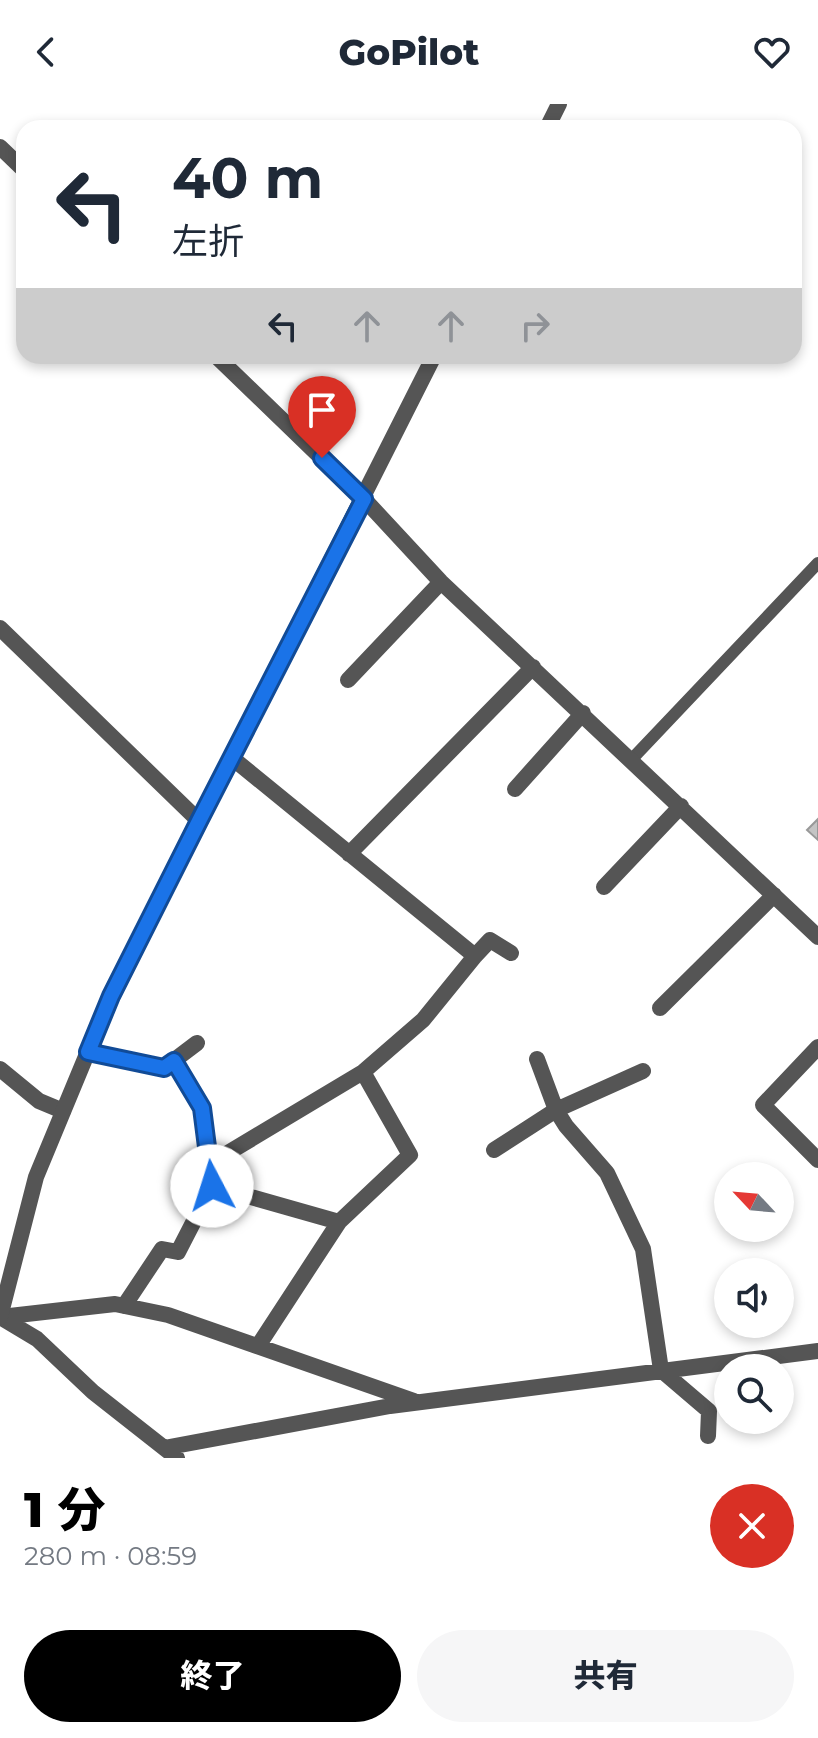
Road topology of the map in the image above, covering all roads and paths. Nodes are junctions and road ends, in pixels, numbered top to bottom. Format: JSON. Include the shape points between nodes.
{"nodes":[{"id":1,"x":0,"y":147,"type":"edge"},
{"id":2,"x":16,"y":162,"type":"edge"},
{"id":3,"x":224,"y":364,"type":"edge"},
{"id":4,"x":430,"y":364,"type":"edge"},
{"id":5,"x":364,"y":499,"type":"junction"},
{"id":6,"x":818,"y":563,"type":"edge"},
{"id":7,"x":441,"y":582,"type":"junction"},
{"id":8,"x":0,"y":628,"type":"edge"},
{"id":9,"x":533,"y":667,"type":"junction"},
{"id":10,"x":348,"y":680,"type":"dead end"},
{"id":11,"x":583,"y":713,"type":"junction"},
{"id":12,"x":231,"y":757,"type":"junction"},
{"id":13,"x":632,"y":759,"type":"junction"},
{"id":14,"x":515,"y":789,"type":"dead end"},
{"id":15,"x":681,"y":806,"type":"junction"},
{"id":16,"x":199,"y":821,"type":"junction"},
{"id":17,"x":349,"y":854,"type":"junction"},
{"id":18,"x":604,"y":887,"type":"dead end"},
{"id":19,"x":774,"y":895,"type":"junction"},
{"id":20,"x":818,"y":937,"type":"edge"},
{"id":21,"x":511,"y":953,"type":"dead end"},
{"id":22,"x":475,"y":956,"type":"junction"},
{"id":23,"x":660,"y":1008,"type":"dead end"},
{"id":24,"x":197,"y":1043,"type":"dead end"},
{"id":25,"x":818,"y":1047,"type":"edge"},
{"id":26,"x":88,"y":1052,"type":"junction"},
{"id":27,"x":537,"y":1059,"type":"dead end"},
{"id":28,"x":174,"y":1061,"type":"junction"},
{"id":29,"x":0,"y":1069,"type":"edge"},
{"id":30,"x":643,"y":1071,"type":"dead end"},
{"id":31,"x":363,"y":1072,"type":"junction"},
{"id":32,"x":556,"y":1110,"type":"junction"},
{"id":33,"x":63,"y":1111,"type":"junction"},
{"id":34,"x":494,"y":1150,"type":"dead end"},
{"id":35,"x":818,"y":1160,"type":"edge"},
{"id":36,"x":211,"y":1163,"type":"junction"},
{"id":37,"x":212,"y":1186,"type":"junction"},
{"id":38,"x":339,"y":1222,"type":"junction"},
{"id":39,"x":124,"y":1306,"type":"junction"},
{"id":40,"x":0,"y":1317,"type":"edge"},
{"id":41,"x":258,"y":1346,"type":"junction"},
{"id":42,"x":818,"y":1350,"type":"edge"},
{"id":43,"x":661,"y":1370,"type":"junction"},
{"id":44,"x":418,"y":1403,"type":"junction"},
{"id":45,"x":708,"y":1436,"type":"dead end"},
{"id":46,"x":171,"y":1453,"type":"edge"}],
"edges":[{"from":1,"to":2,"type":"street"},
{"from":3,"to":5,"type":"street"},
{"from":4,"to":5,"type":"street"},
{"from":5,"to":7,"type":"street"},
{"from":5,"to":12,"type":"street"},
{"from":6,"to":13,"type":"lane"},
{"from":7,"to":9,"type":"street"},
{"from":7,"to":10,"type":"street"},
{"from":8,"to":16,"type":"street"},
{"from":9,"to":11,"type":"street"},
{"from":9,"to":17,"type":"street"},
{"from":11,"to":13,"type":"street"},
{"from":11,"to":14,"type":"street"},
{"from":12,"to":16,"type":"street"},
{"from":12,"to":17,"type":"street"},
{"from":13,"to":15,"type":"street"},
{"from":15,"to":18,"type":"street"},
{"from":15,"to":19,"type":"street"},
{"from":16,"to":26,"type":"street"},
{"from":17,"to":22,"type":"street"},
{"from":19,"to":20,"type":"street"},
{"from":19,"to":23,"type":"street"},
{"from":21,"to":22,"type":"street","via":[[490,940]]},
{"from":22,"to":31,"type":"street","via":[[423,1020]]},
{"from":24,"to":28,"type":"street"},
{"from":25,"to":35,"type":"street","via":[[763,1105]]},
{"from":26,"to":28,"type":"street","via":[[164,1068]]},
{"from":26,"to":33,"type":"street"},
{"from":27,"to":32,"type":"street"},
{"from":28,"to":36,"type":"street","via":[[202,1108]]},
{"from":29,"to":33,"type":"street","via":[[39,1101]]},
{"from":30,"to":32,"type":"street"},
{"from":31,"to":36,"type":"street"},
{"from":31,"to":38,"type":"street","via":[[410,1155]]},
{"from":32,"to":34,"type":"street"},
{"from":32,"to":43,"type":"street","via":[[607,1173],[643,1249]]},
{"from":33,"to":40,"type":"street","via":[[36,1177]]},
{"from":36,"to":37,"type":"street"},
{"from":37,"to":38,"type":"street"},
{"from":37,"to":39,"type":"street","via":[[178,1252],[162,1249]]},
{"from":38,"to":41,"type":"street"},
{"from":39,"to":40,"type":"street"},
{"from":39,"to":41,"type":"street"},
{"from":40,"to":46,"type":"street","via":[[37,1339],[93,1392]]},
{"from":41,"to":44,"type":"street"},
{"from":42,"to":43,"type":"street"},
{"from":43,"to":44,"type":"street"},
{"from":43,"to":45,"type":"street","via":[[709,1411]]},
{"from":44,"to":46,"type":"street"}]}
